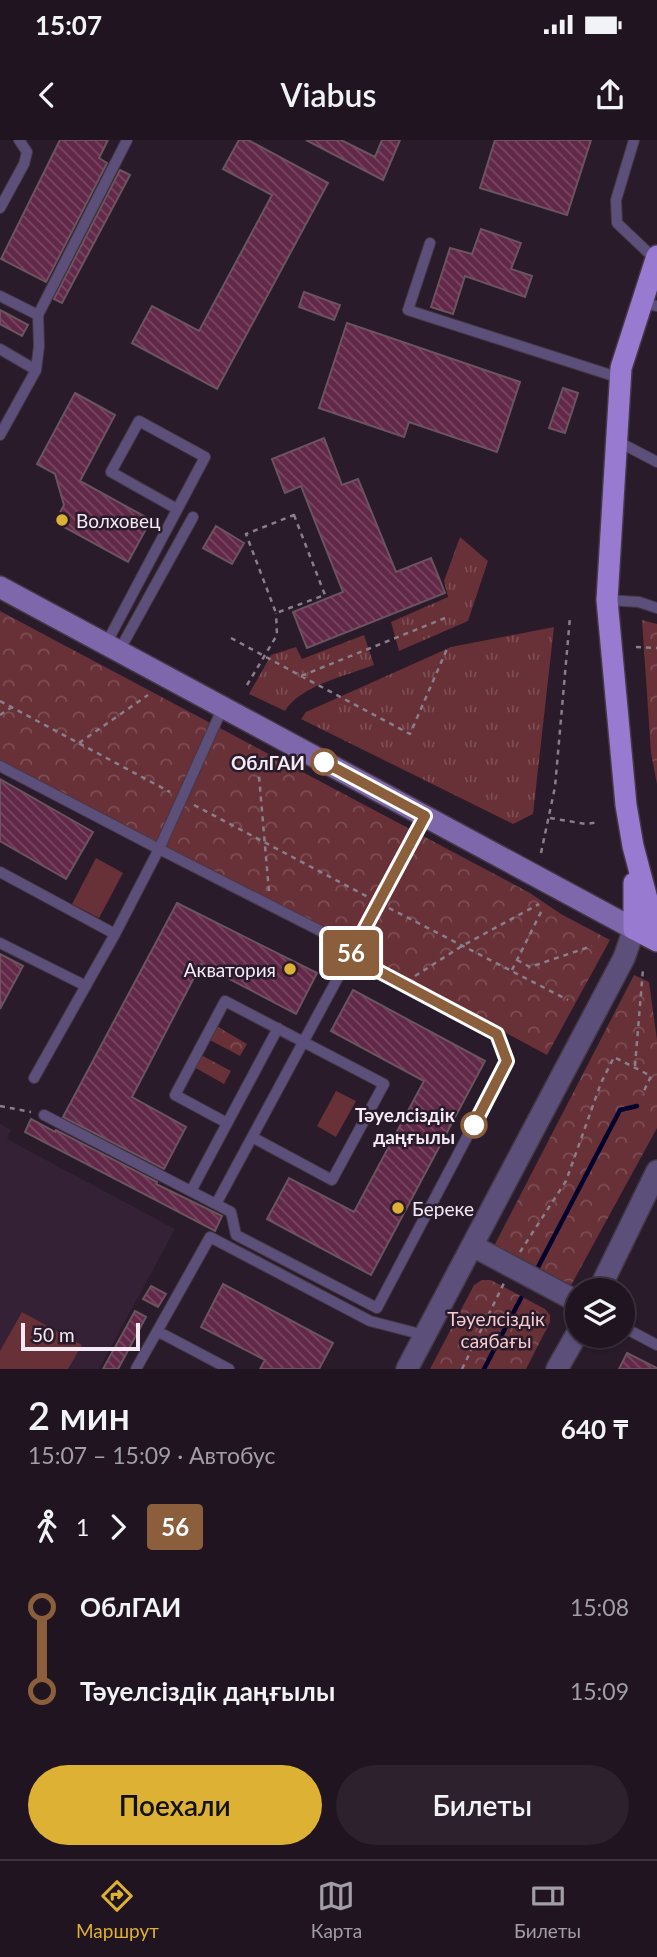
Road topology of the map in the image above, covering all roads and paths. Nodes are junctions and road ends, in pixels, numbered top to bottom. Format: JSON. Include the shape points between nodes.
{"nodes":[{"id":1,"x":19,"y":140,"type":"edge"},
{"id":2,"x":127,"y":140,"type":"edge"},
{"id":3,"x":634,"y":140,"type":"edge"},
{"id":4,"x":0,"y":208,"type":"edge"},
{"id":5,"x":430,"y":243,"type":"dead end"},
{"id":6,"x":656,"y":258,"type":"edge"},
{"id":7,"x":0,"y":296,"type":"edge"},
{"id":8,"x":649,"y":305,"type":"edge"},
{"id":9,"x":38,"y":315,"type":"junction"},
{"id":10,"x":0,"y":349,"type":"edge"},
{"id":11,"x":36,"y":370,"type":"junction"},
{"id":12,"x":621,"y":378,"type":"junction"},
{"id":13,"x":0,"y":435,"type":"edge"},
{"id":14,"x":617,"y":441,"type":"junction"},
{"id":15,"x":657,"y":462,"type":"edge"},
{"id":16,"x":177,"y":509,"type":"junction"},
{"id":17,"x":193,"y":517,"type":"dead end"},
{"id":18,"x":0,"y":587,"type":"edge"},
{"id":19,"x":657,"y":596,"type":"edge"},
{"id":20,"x":607,"y":600,"type":"junction"},
{"id":21,"x":657,"y":608,"type":"edge"},
{"id":22,"x":276,"y":613,"type":"junction"},
{"id":23,"x":570,"y":617,"type":"dead end"},
{"id":24,"x":445,"y":618,"type":"dead end"},
{"id":25,"x":231,"y":638,"type":"dead end"},
{"id":26,"x":113,"y":647,"type":"junction"},
{"id":27,"x":636,"y":647,"type":"dead end"},
{"id":28,"x":657,"y":648,"type":"edge"},
{"id":29,"x":447,"y":649,"type":"dead end"},
{"id":30,"x":264,"y":656,"type":"junction"},
{"id":31,"x":301,"y":676,"type":"junction"},
{"id":32,"x":247,"y":685,"type":"dead end"},
{"id":33,"x":148,"y":695,"type":"dead end"},
{"id":34,"x":0,"y":701,"type":"edge"},
{"id":35,"x":12,"y":707,"type":"junction"},
{"id":36,"x":223,"y":707,"type":"junction"},
{"id":37,"x":0,"y":715,"type":"edge"},
{"id":38,"x":79,"y":743,"type":"junction"},
{"id":39,"x":263,"y":757,"type":"dead end"},
{"id":40,"x":0,"y":766,"type":"edge"},
{"id":41,"x":182,"y":799,"type":"junction"},
{"id":42,"x":425,"y":816,"type":"junction"},
{"id":43,"x":549,"y":818,"type":"junction"},
{"id":44,"x":599,"y":822,"type":"dead end"},
{"id":45,"x":263,"y":841,"type":"junction"},
{"id":46,"x":633,"y":846,"type":"junction"},
{"id":47,"x":159,"y":849,"type":"junction"},
{"id":48,"x":541,"y":853,"type":"dead end"},
{"id":49,"x":0,"y":872,"type":"edge"},
{"id":50,"x":379,"y":902,"type":"junction"},
{"id":51,"x":538,"y":904,"type":"dead end"},
{"id":52,"x":270,"y":905,"type":"junction"},
{"id":53,"x":543,"y":908,"type":"dead end"},
{"id":54,"x":634,"y":929,"type":"junction"},
{"id":55,"x":115,"y":934,"type":"junction"},
{"id":56,"x":657,"y":939,"type":"edge"},
{"id":57,"x":0,"y":943,"type":"edge"},
{"id":58,"x":462,"y":946,"type":"junction"},
{"id":59,"x":592,"y":946,"type":"dead end"},
{"id":60,"x":352,"y":952,"type":"junction"},
{"id":61,"x":517,"y":960,"type":"junction"},
{"id":62,"x":643,"y":968,"type":"dead end"},
{"id":63,"x":511,"y":971,"type":"junction"},
{"id":64,"x":403,"y":984,"type":"junction"},
{"id":65,"x":86,"y":986,"type":"junction"},
{"id":66,"x":568,"y":1000,"type":"dead end"},
{"id":67,"x":278,"y":1028,"type":"junction"},
{"id":68,"x":303,"y":1041,"type":"junction"},
{"id":69,"x":635,"y":1068,"type":"junction"},
{"id":70,"x":34,"y":1078,"type":"dead end"},
{"id":71,"x":642,"y":1095,"type":"dead end"},
{"id":72,"x":0,"y":1106,"type":"edge"},
{"id":73,"x":44,"y":1115,"type":"joint"},
{"id":74,"x":227,"y":1123,"type":"junction"},
{"id":75,"x":252,"y":1137,"type":"junction"},
{"id":76,"x":657,"y":1171,"type":"edge"},
{"id":77,"x":191,"y":1191,"type":"junction"},
{"id":78,"x":216,"y":1204,"type":"junction"},
{"id":79,"x":473,"y":1246,"type":"junction"},
{"id":80,"x":511,"y":1266,"type":"junction"},
{"id":81,"x":605,"y":1278,"type":"edge"},
{"id":82,"x":565,"y":1295,"type":"edge"},
{"id":83,"x":377,"y":1308,"type":"junction"},
{"id":84,"x":370,"y":1321,"type":"junction"},
{"id":85,"x":157,"y":1331,"type":"junction"},
{"id":86,"x":635,"y":1333,"type":"edge"},
{"id":87,"x":424,"y":1335,"type":"junction"},
{"id":88,"x":657,"y":1345,"type":"edge"},
{"id":89,"x":569,"y":1348,"type":"edge"},
{"id":90,"x":136,"y":1369,"type":"edge"},
{"id":91,"x":229,"y":1369,"type":"edge"},
{"id":92,"x":407,"y":1369,"type":"edge"},
{"id":93,"x":462,"y":1369,"type":"edge"},
{"id":94,"x":557,"y":1369,"type":"edge"}],
"edges":[{"from":1,"to":4,"type":"lane","via":[[27,152],[24,164]]},
{"from":2,"to":9,"type":"lane"},
{"from":3,"to":6,"type":"lane","via":[[616,200],[617,223]]},
{"from":5,"to":12,"type":"lane","via":[[408,310]]},
{"from":6,"to":8,"type":"main road"},
{"from":7,"to":9,"type":"lane"},
{"from":8,"to":12,"type":"main road","via":[[621,368]]},
{"from":9,"to":11,"type":"lane"},
{"from":10,"to":11,"type":"lane"},
{"from":11,"to":13,"type":"lane"},
{"from":12,"to":14,"type":"main road"},
{"from":14,"to":15,"type":"lane"},
{"from":14,"to":20,"type":"main road"},
{"from":16,"to":16,"type":"lane","via":[[205,457],[139,421],[111,472]]},
{"from":16,"to":26,"type":"lane"},
{"from":17,"to":26,"type":"lane"},
{"from":18,"to":26,"type":"main road"},
{"from":19,"to":21,"type":"lane"},
{"from":20,"to":21,"type":"lane"},
{"from":20,"to":46,"type":"main road"},
{"from":22,"to":22,"type":"path","via":[[246,534],[294,515],[325,594]]},
{"from":22,"to":30,"type":"path","via":[[277,635]]},
{"from":23,"to":43,"type":"path"},
{"from":24,"to":31,"type":"path"},
{"from":25,"to":30,"type":"path"},
{"from":26,"to":36,"type":"main road"},
{"from":27,"to":28,"type":"path"},
{"from":29,"to":31,"type":"path","via":[[410,734]]},
{"from":30,"to":31,"type":"path"},
{"from":30,"to":32,"type":"path"},
{"from":33,"to":38,"type":"path"},
{"from":34,"to":35,"type":"path"},
{"from":35,"to":37,"type":"path"},
{"from":35,"to":38,"type":"path"},
{"from":36,"to":41,"type":"lane"},
{"from":36,"to":42,"type":"main road"},
{"from":38,"to":41,"type":"path"},
{"from":39,"to":45,"type":"path","via":[[258,776]]},
{"from":40,"to":47,"type":"lane"},
{"from":41,"to":45,"type":"path"},
{"from":41,"to":47,"type":"lane"},
{"from":42,"to":50,"type":"lane"},
{"from":42,"to":54,"type":"main road"},
{"from":43,"to":44,"type":"path"},
{"from":43,"to":48,"type":"path"},
{"from":45,"to":50,"type":"path"},
{"from":45,"to":52,"type":"path"},
{"from":46,"to":54,"type":"main road"},
{"from":46,"to":56,"type":"main road"},
{"from":47,"to":52,"type":"lane"},
{"from":47,"to":55,"type":"lane"},
{"from":49,"to":55,"type":"lane"},
{"from":50,"to":58,"type":"path"},
{"from":50,"to":60,"type":"lane"},
{"from":51,"to":58,"type":"path"},
{"from":52,"to":60,"type":"lane"},
{"from":53,"to":61,"type":"path"},
{"from":54,"to":56,"type":"main road"},
{"from":54,"to":79,"type":"street","via":[[624,958]]},
{"from":55,"to":65,"type":"lane"},
{"from":57,"to":65,"type":"lane"},
{"from":58,"to":63,"type":"path"},
{"from":58,"to":64,"type":"path"},
{"from":59,"to":61,"type":"path","via":[[530,967]]},
{"from":60,"to":64,"type":"lane"},
{"from":60,"to":68,"type":"lane"},
{"from":61,"to":63,"type":"path"},
{"from":62,"to":69,"type":"path"},
{"from":63,"to":66,"type":"path"},
{"from":64,"to":83,"type":"lane","via":[[497,1034],[507,1061]]},
{"from":65,"to":70,"type":"lane"},
{"from":67,"to":68,"type":"lane"},
{"from":67,"to":74,"type":"lane"},
{"from":67,"to":74,"type":"lane","via":[[225,1001],[218,1013],[175,1095]]},
{"from":68,"to":75,"type":"lane"},
{"from":68,"to":75,"type":"lane","via":[[384,1084],[332,1180]]},
{"from":69,"to":71,"type":"path","via":[[651,1076]]},
{"from":69,"to":80,"type":"path","via":[[614,1057],[566,1181]]},
{"from":72,"to":73,"type":"path"},
{"from":73,"to":77,"type":"lane"},
{"from":74,"to":77,"type":"lane"},
{"from":75,"to":78,"type":"lane"},
{"from":76,"to":81,"type":"street"},
{"from":77,"to":78,"type":"lane"},
{"from":78,"to":83,"type":"lane","via":[[231,1212],[236,1235]]},
{"from":79,"to":80,"type":"street"},
{"from":79,"to":87,"type":"street"},
{"from":80,"to":82,"type":"street"},
{"from":80,"to":93,"type":"path"},
{"from":83,"to":84,"type":"lane"},
{"from":84,"to":85,"type":"lane","via":[[210,1237]]},
{"from":84,"to":87,"type":"lane"},
{"from":85,"to":90,"type":"lane"},
{"from":85,"to":91,"type":"lane"},
{"from":86,"to":88,"type":"lane"},
{"from":87,"to":92,"type":"street"},
{"from":89,"to":94,"type":"street"}]}
